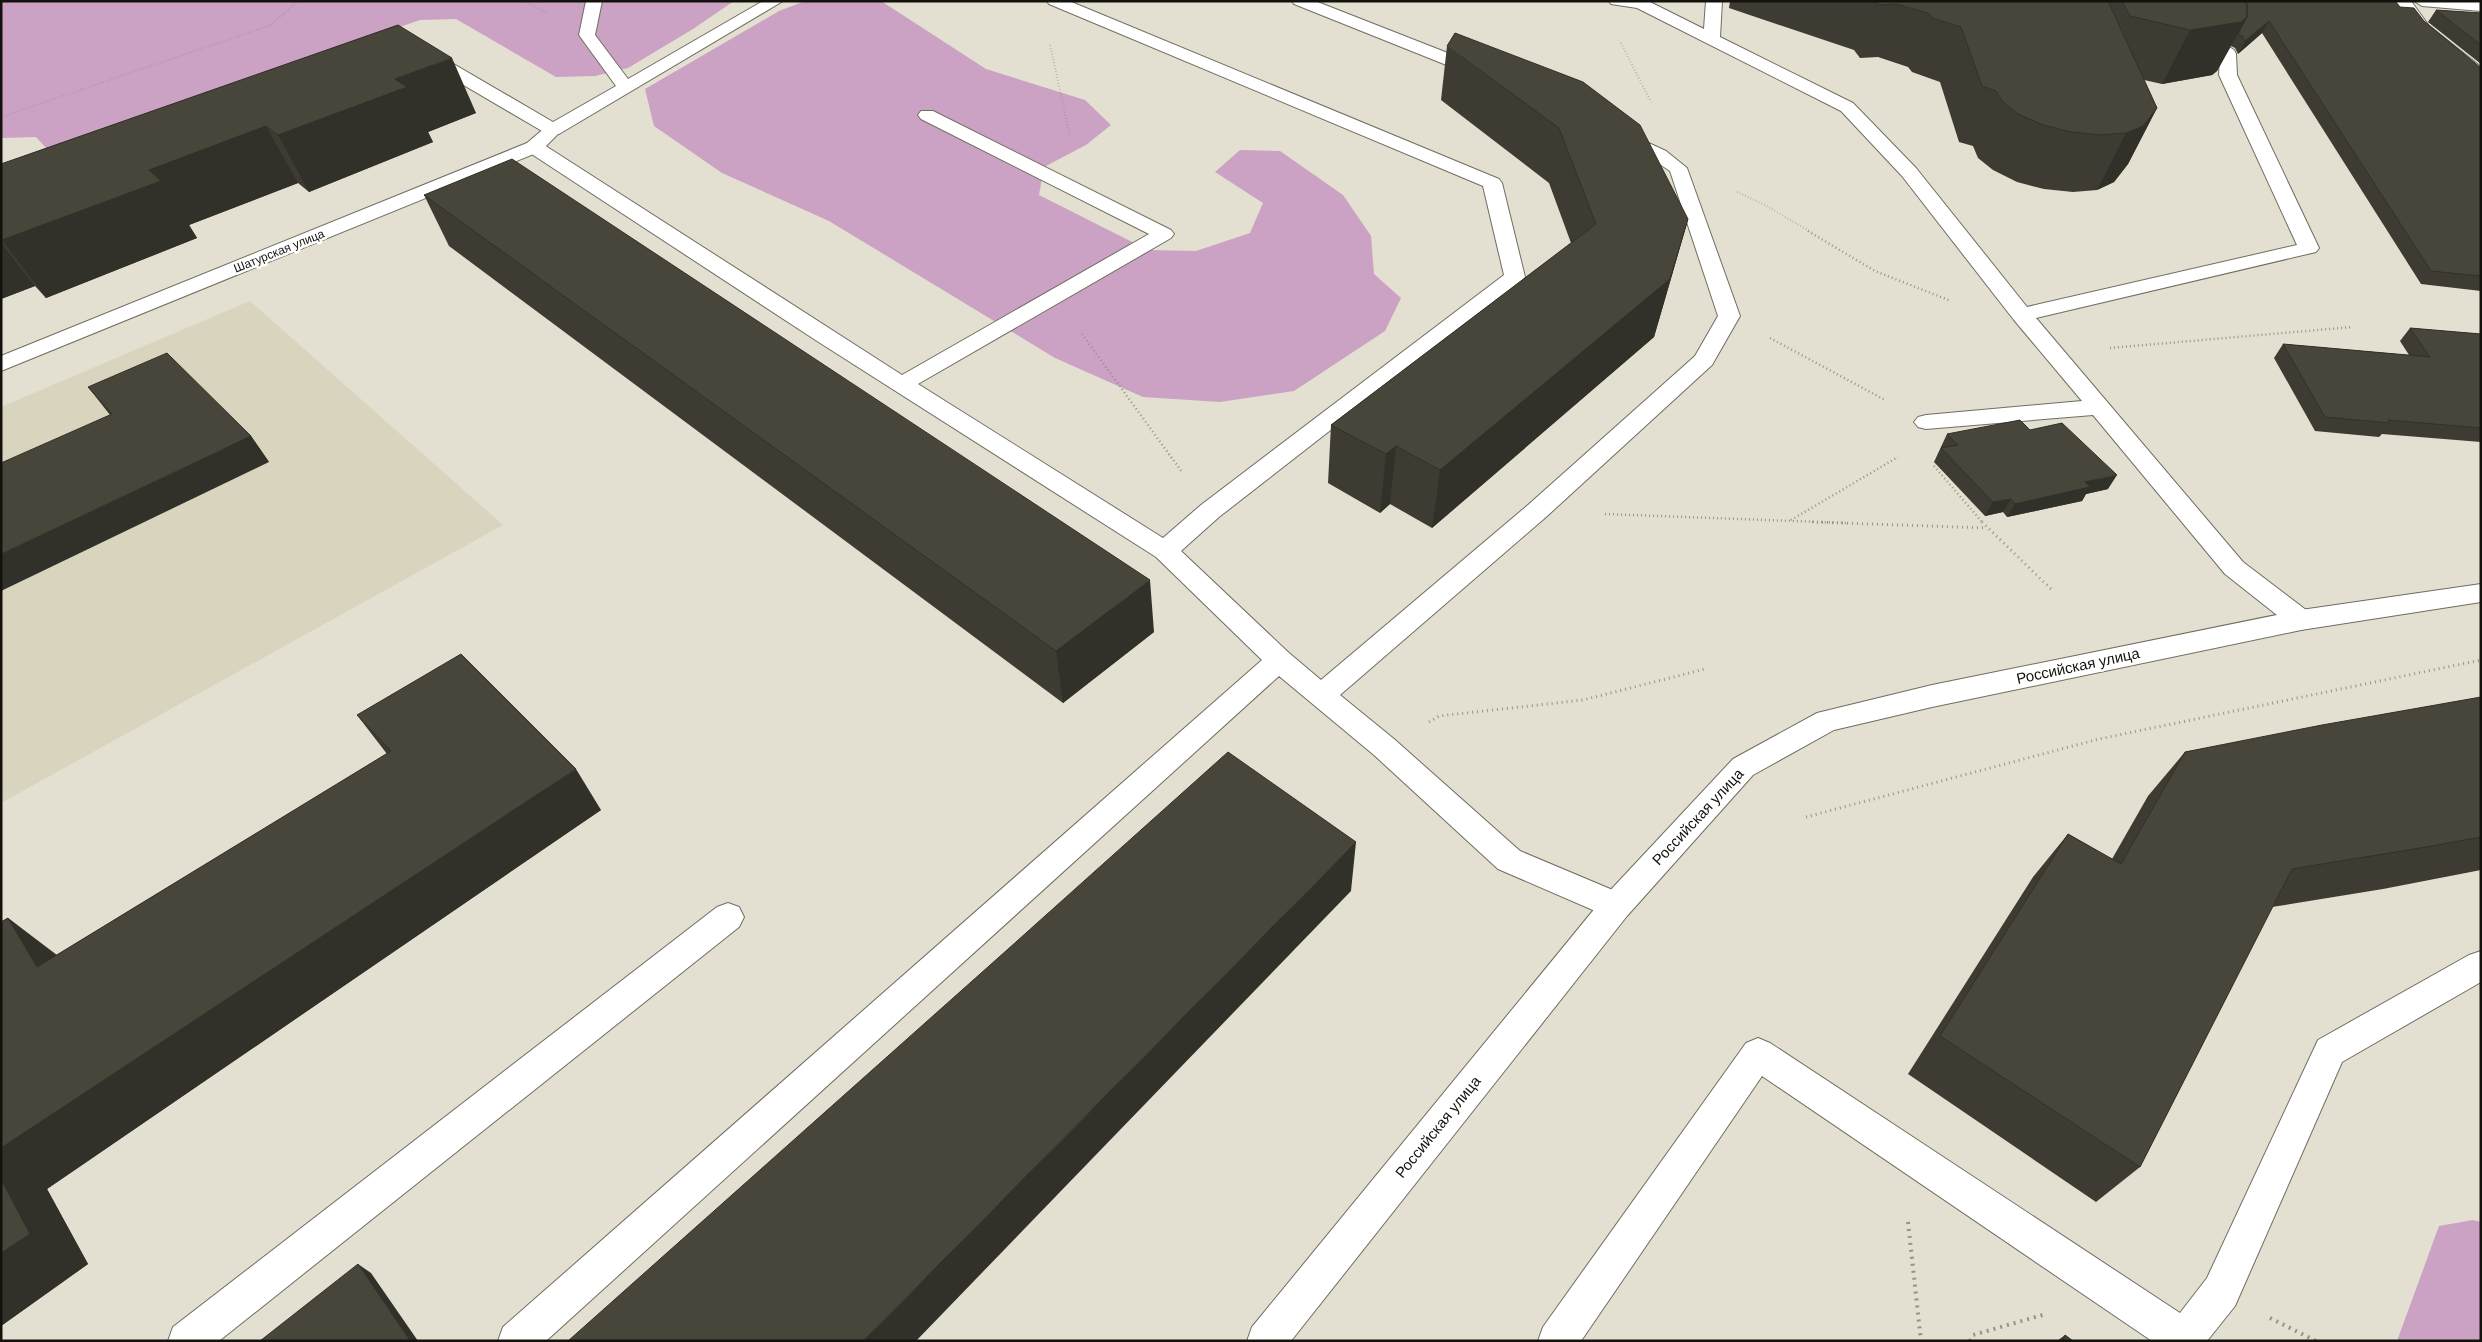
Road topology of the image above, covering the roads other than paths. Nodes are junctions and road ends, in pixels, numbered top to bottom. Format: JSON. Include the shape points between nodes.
{"nodes":[{"id":1,"x":594,"y":1,"type":"edge"},
{"id":2,"x":775,"y":1,"type":"edge"},
{"id":3,"x":1055,"y":1,"type":"edge"},
{"id":4,"x":1300,"y":1,"type":"edge"},
{"id":5,"x":1618,"y":1,"type":"edge"},
{"id":6,"x":1714,"y":1,"type":"edge"},
{"id":7,"x":2403,"y":1,"type":"edge"},
{"id":8,"x":2422,"y":1,"type":"edge"},
{"id":9,"x":2481,"y":6,"type":"edge"},
{"id":10,"x":2182,"y":24,"type":"edge"},
{"id":11,"x":1712,"y":40,"type":"junction"},
{"id":12,"x":410,"y":62,"type":"edge"},
{"id":13,"x":2481,"y":76,"type":"edge"},
{"id":14,"x":1500,"y":80,"type":"edge"},
{"id":15,"x":624,"y":87,"type":"junction"},
{"id":16,"x":927,"y":115,"type":"dead end"},
{"id":17,"x":1604,"y":126,"type":"edge"},
{"id":18,"x":553,"y":130,"type":"junction"},
{"id":19,"x":534,"y":147,"type":"junction"},
{"id":20,"x":2022,"y":315,"type":"junction"},
{"id":21,"x":1,"y":364,"type":"edge"},
{"id":22,"x":902,"y":384,"type":"junction"},
{"id":23,"x":2100,"y":407,"type":"junction"},
{"id":24,"x":1926,"y":422,"type":"dead end"},
{"id":25,"x":1165,"y":551,"type":"junction"},
{"id":26,"x":2481,"y":593,"type":"edge"},
{"id":27,"x":2301,"y":620,"type":"junction"},
{"id":28,"x":1278,"y":660,"type":"junction"},
{"id":29,"x":1322,"y":695,"type":"junction"},
{"id":30,"x":1616,"y":906,"type":"junction"},
{"id":31,"x":728,"y":917,"type":"dead end"},
{"id":32,"x":2481,"y":965,"type":"edge"},
{"id":33,"x":1267,"y":1340,"type":"edge"},
{"id":34,"x":187,"y":1341,"type":"edge"},
{"id":35,"x":517,"y":1341,"type":"edge"},
{"id":36,"x":1557,"y":1341,"type":"edge"}],
"edges":[{"from":1,"to":15,"type":"main road","via":[[587,35]]},
{"from":2,"to":15,"type":"main road","name":"Шатурская улица"},
{"from":3,"to":25,"type":"main road","via":[[1492,183],[1515,276],[1210,511]]},
{"from":4,"to":14,"type":"main road"},
{"from":5,"to":11,"type":"main road","via":[[1641,4]]},
{"from":6,"to":11,"type":"main road"},
{"from":7,"to":13,"type":"main road","via":[[2423,29]]},
{"from":8,"to":9,"type":"main road"},
{"from":10,"to":20,"type":"main road","via":[[2228,54],[2228,75],[2309,248]]},
{"from":11,"to":20,"type":"main road","via":[[1846,107],[1909,172]]},
{"from":12,"to":18,"type":"main road","via":[[429,55]]},
{"from":15,"to":18,"type":"main road","name":"Шатурская улица"},
{"from":16,"to":22,"type":"main road","via":[[1164,234]]},
{"from":17,"to":29,"type":"main road","via":[[1678,168],[1729,316],[1704,360],[1537,511]]},
{"from":18,"to":19,"type":"main road","name":"Шатурская улица"},
{"from":19,"to":21,"type":"main road","name":"Шатурская улица"},
{"from":19,"to":22,"type":"main road"},
{"from":20,"to":23,"type":"main road"},
{"from":22,"to":25,"type":"main road"},
{"from":23,"to":24,"type":"main road"},
{"from":23,"to":27,"type":"main road","via":[[2234,568]]},
{"from":25,"to":28,"type":"main road"},
{"from":26,"to":27,"type":"main road","name":"Российская улица"},
{"from":27,"to":30,"type":"main road","name":"Российская улица","via":[[1932,696],[1827,721],[1743,767]]},
{"from":28,"to":29,"type":"main road"},
{"from":28,"to":35,"type":"main road"},
{"from":29,"to":30,"type":"main road","via":[[1509,860]]},
{"from":30,"to":33,"type":"main road","name":"Российская улица"},
{"from":31,"to":34,"type":"main road"},
{"from":32,"to":36,"type":"main road","via":[[2330,1051],[2221,1292],[2184,1339],[1758,1054]]}]}
